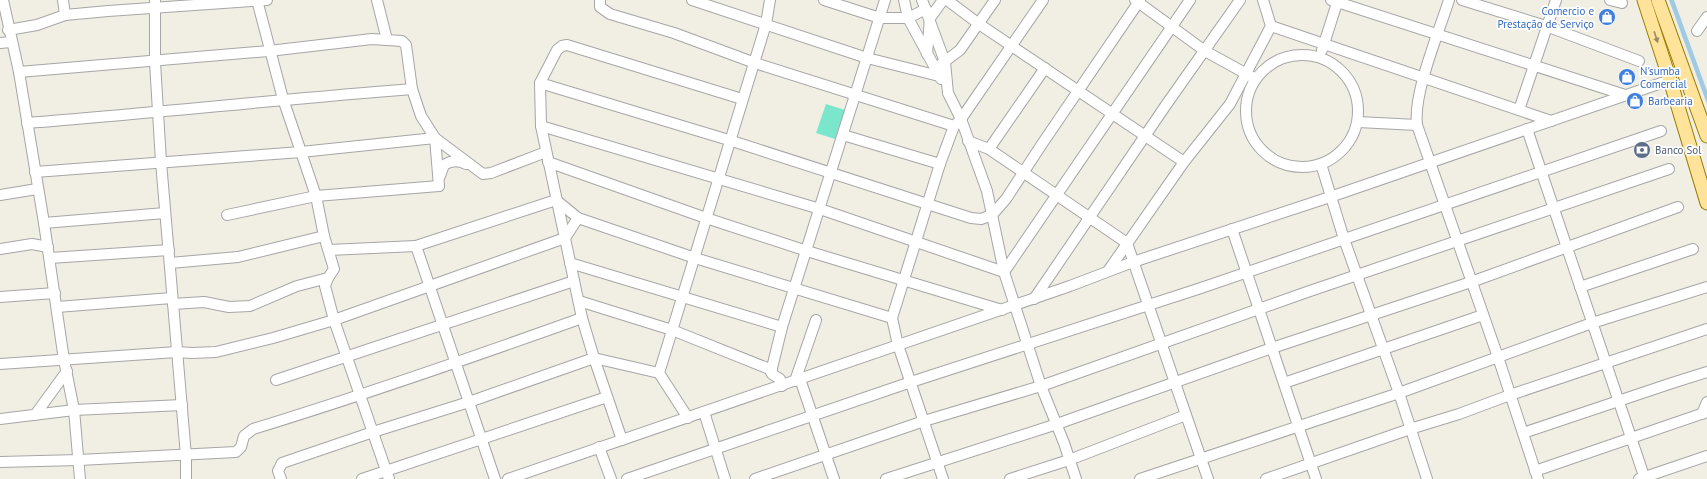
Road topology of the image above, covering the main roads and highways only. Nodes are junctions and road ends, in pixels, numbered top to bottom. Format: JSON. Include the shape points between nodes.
{"nodes":[{"id":1,"x":1644,"y":0,"type":"edge"},
{"id":2,"x":1658,"y":0,"type":"edge"},
{"id":3,"x":1707,"y":136,"type":"edge"},
{"id":4,"x":1707,"y":203,"type":"edge"}],
"edges":[{"from":1,"to":4,"type":"main road","one_way":true},
{"from":2,"to":3,"type":"main road"}]}
